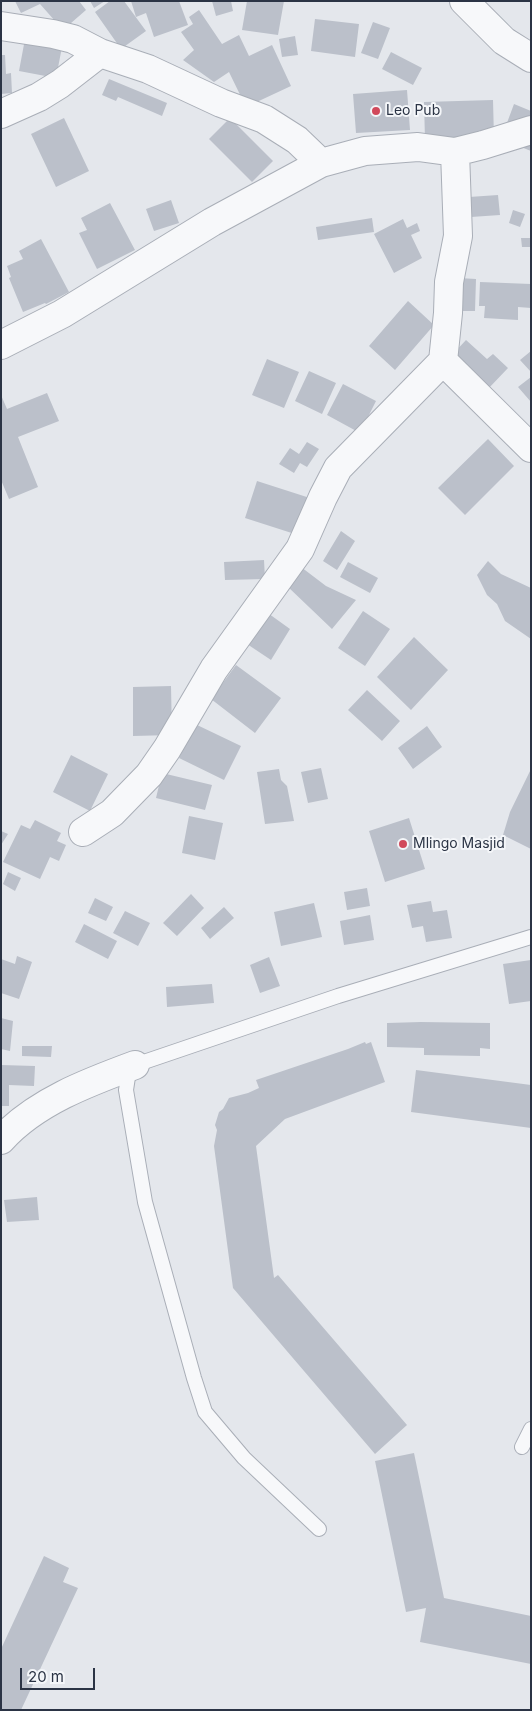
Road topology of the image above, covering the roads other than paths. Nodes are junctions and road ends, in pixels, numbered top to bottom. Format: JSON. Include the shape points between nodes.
{"nodes":[{"id":1,"x":464,"y":1,"type":"edge"},
{"id":2,"x":1,"y":26,"type":"edge"},
{"id":3,"x":100,"y":53,"type":"junction"},
{"id":4,"x":531,"y":58,"type":"edge"},
{"id":5,"x":1,"y":114,"type":"edge"},
{"id":6,"x":531,"y":130,"type":"edge"},
{"id":7,"x":455,"y":152,"type":"junction"},
{"id":8,"x":321,"y":163,"type":"junction"},
{"id":9,"x":1,"y":345,"type":"edge"},
{"id":10,"x":443,"y":361,"type":"junction"},
{"id":11,"x":531,"y":448,"type":"edge"},
{"id":12,"x":83,"y":832,"type":"dead end"},
{"id":13,"x":531,"y":936,"type":"edge"},
{"id":14,"x":135,"y":1064,"type":"junction"},
{"id":15,"x":1,"y":1140,"type":"edge"},
{"id":16,"x":531,"y":1429,"type":"edge"},
{"id":17,"x":522,"y":1447,"type":"dead end"},
{"id":18,"x":319,"y":1529,"type":"dead end"}],
"edges":[{"from":1,"to":4,"type":"street","via":[[504,41]]},
{"from":2,"to":3,"type":"street","via":[[73,39]]},
{"from":3,"to":5,"type":"street","via":[[39,97]]},
{"from":3,"to":8,"type":"street","via":[[148,69],[264,119],[297,140]]},
{"from":6,"to":7,"type":"street"},
{"from":7,"to":8,"type":"street","via":[[418,147],[365,151]]},
{"from":7,"to":10,"type":"street","via":[[458,236],[449,282]]},
{"from":8,"to":9,"type":"street","via":[[212,222],[62,314]]},
{"from":10,"to":11,"type":"street"},
{"from":10,"to":12,"type":"street","via":[[338,468],[300,549],[214,669],[149,775],[112,813]]},
{"from":13,"to":14,"type":"lane"},
{"from":14,"to":15,"type":"street","via":[[86,1083],[27,1116]]},
{"from":14,"to":18,"type":"lane","via":[[126,1090],[145,1202],[205,1412],[244,1458]]},
{"from":16,"to":17,"type":"lane"}]}
